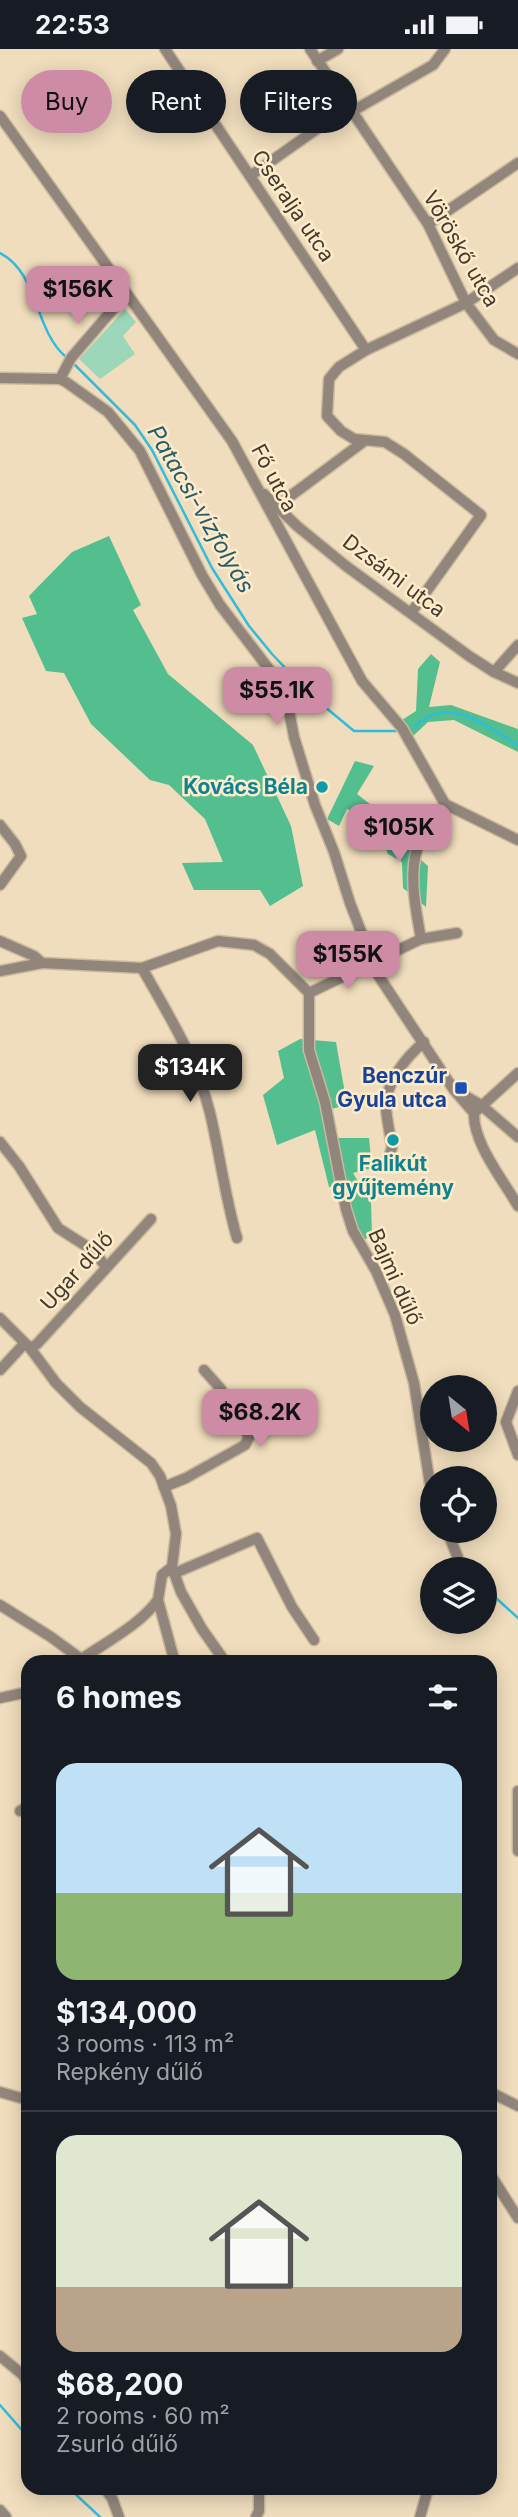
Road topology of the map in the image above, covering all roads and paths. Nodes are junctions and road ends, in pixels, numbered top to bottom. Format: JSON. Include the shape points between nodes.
{"nodes":[{"id":1,"x":165,"y":49,"type":"edge"},
{"id":2,"x":310,"y":49,"type":"edge"},
{"id":3,"x":338,"y":49,"type":"edge"},
{"id":4,"x":445,"y":49,"type":"edge"},
{"id":5,"x":317,"y":61,"type":"junction"},
{"id":6,"x":323,"y":70,"type":"edge"},
{"id":7,"x":357,"y":106,"type":"edge"},
{"id":8,"x":0,"y":116,"type":"edge"},
{"id":9,"x":357,"y":120,"type":"edge"},
{"id":10,"x":315,"y":133,"type":"edge"},
{"id":11,"x":518,"y":163,"type":"edge"},
{"id":12,"x":250,"y":176,"type":"junction"},
{"id":13,"x":428,"y":224,"type":"junction"},
{"id":14,"x":518,"y":268,"type":"edge"},
{"id":15,"x":126,"y":294,"type":"junction"},
{"id":16,"x":467,"y":303,"type":"junction"},
{"id":17,"x":366,"y":350,"type":"junction"},
{"id":18,"x":518,"y":354,"type":"edge"},
{"id":19,"x":0,"y":378,"type":"edge"},
{"id":20,"x":60,"y":379,"type":"junction"},
{"id":21,"x":363,"y":442,"type":"junction"},
{"id":22,"x":256,"y":486,"type":"junction"},
{"id":23,"x":277,"y":506,"type":"junction"},
{"id":24,"x":411,"y":613,"type":"junction"},
{"id":25,"x":518,"y":645,"type":"edge"},
{"id":26,"x":494,"y":672,"type":"junction"},
{"id":27,"x":518,"y":684,"type":"edge"},
{"id":28,"x":445,"y":804,"type":"junction"},
{"id":29,"x":0,"y":825,"type":"edge"},
{"id":30,"x":518,"y":840,"type":"edge"},
{"id":31,"x":0,"y":885,"type":"edge"},
{"id":32,"x":457,"y":933,"type":"dead end"},
{"id":33,"x":421,"y":939,"type":"junction"},
{"id":34,"x":0,"y":940,"type":"edge"},
{"id":35,"x":372,"y":962,"type":"junction"},
{"id":36,"x":41,"y":963,"type":"junction"},
{"id":37,"x":142,"y":968,"type":"junction"},
{"id":38,"x":0,"y":971,"type":"edge"},
{"id":39,"x":309,"y":993,"type":"junction"},
{"id":40,"x":424,"y":1042,"type":"junction"},
{"id":41,"x":518,"y":1073,"type":"edge"},
{"id":42,"x":476,"y":1113,"type":"junction"},
{"id":43,"x":518,"y":1137,"type":"edge"},
{"id":44,"x":0,"y":1142,"type":"edge"},
{"id":45,"x":390,"y":1154,"type":"dead end"},
{"id":46,"x":518,"y":1206,"type":"edge"},
{"id":47,"x":151,"y":1219,"type":"dead end"},
{"id":48,"x":237,"y":1238,"type":"dead end"},
{"id":49,"x":106,"y":1267,"type":"junction"},
{"id":50,"x":0,"y":1318,"type":"edge"},
{"id":51,"x":27,"y":1346,"type":"junction"},
{"id":52,"x":0,"y":1370,"type":"edge"},
{"id":53,"x":204,"y":1370,"type":"dead end"},
{"id":54,"x":518,"y":1391,"type":"edge"},
{"id":55,"x":518,"y":1455,"type":"edge"},
{"id":56,"x":427,"y":1466,"type":"edge"},
{"id":57,"x":164,"y":1487,"type":"junction"},
{"id":58,"x":173,"y":1570,"type":"junction"},
{"id":59,"x":158,"y":1600,"type":"junction"},
{"id":60,"x":0,"y":1605,"type":"edge"},
{"id":61,"x":314,"y":1640,"type":"dead end"},
{"id":62,"x":71,"y":1655,"type":"edge"},
{"id":63,"x":87,"y":1655,"type":"edge"},
{"id":64,"x":173,"y":1655,"type":"edge"},
{"id":65,"x":220,"y":1655,"type":"edge"},
{"id":66,"x":21,"y":1694,"type":"edge"},
{"id":67,"x":0,"y":1698,"type":"edge"},
{"id":68,"x":518,"y":1791,"type":"edge"},
{"id":69,"x":518,"y":1851,"type":"edge"},
{"id":70,"x":0,"y":2092,"type":"edge"},
{"id":71,"x":497,"y":2096,"type":"edge"},
{"id":72,"x":21,"y":2098,"type":"edge"},
{"id":73,"x":518,"y":2106,"type":"edge"},
{"id":74,"x":497,"y":2185,"type":"edge"},
{"id":75,"x":518,"y":2218,"type":"edge"},
{"id":76,"x":0,"y":2356,"type":"edge"},
{"id":77,"x":21,"y":2373,"type":"edge"},
{"id":78,"x":110,"y":2495,"type":"edge"},
{"id":79,"x":260,"y":2495,"type":"edge"},
{"id":80,"x":426,"y":2495,"type":"edge"},
{"id":81,"x":0,"y":2511,"type":"edge"},
{"id":82,"x":6,"y":2517,"type":"edge"},
{"id":83,"x":119,"y":2517,"type":"edge"},
{"id":84,"x":256,"y":2517,"type":"edge"},
{"id":85,"x":420,"y":2517,"type":"edge"}],
"edges":[{"from":1,"to":12,"type":"street","name":"Cseralja utca"},
{"from":2,"to":5,"type":"street","name":"Vöröskő utca"},
{"from":3,"to":5,"type":"street"},
{"from":4,"to":7,"type":"street","via":[[433,65]]},
{"from":5,"to":6,"type":"street","name":"Vöröskő utca"},
{"from":8,"to":15,"type":"street","name":"Fő utca"},
{"from":9,"to":13,"type":"street","name":"Vöröskő utca"},
{"from":10,"to":12,"type":"street"},
{"from":11,"to":13,"type":"street"},
{"from":12,"to":17,"type":"street","name":"Cseralja utca"},
{"from":13,"to":16,"type":"street","name":"Vöröskő utca"},
{"from":14,"to":16,"type":"street"},
{"from":15,"to":20,"type":"street","via":[[71,358]]},
{"from":15,"to":22,"type":"street","name":"Fő utca","via":[[232,441]]},
{"from":16,"to":17,"type":"street"},
{"from":16,"to":18,"type":"street","name":"Vöröskő utca","via":[[494,340]]},
{"from":17,"to":21,"type":"street","via":[[328,379],[326,400],[327,416],[341,431]]},
{"from":19,"to":20,"type":"street"},
{"from":20,"to":35,"type":"street","via":[[108,412],[140,451],[202,575],[287,699],[315,805]]},
{"from":21,"to":23,"type":"street"},
{"from":21,"to":24,"type":"street","via":[[385,442],[404,453],[481,516]]},
{"from":22,"to":23,"type":"street","name":"Dzsámi utca"},
{"from":22,"to":28,"type":"street","name":"Fő utca","via":[[362,681],[402,729]]},
{"from":23,"to":24,"type":"street","name":"Dzsámi utca","via":[[346,566]]},
{"from":24,"to":26,"type":"street","name":"Dzsámi utca"},
{"from":25,"to":26,"type":"street"},
{"from":26,"to":27,"type":"street","name":"Dzsámi utca"},
{"from":28,"to":30,"type":"street"},
{"from":28,"to":33,"type":"street","via":[[417,848],[413,874]]},
{"from":29,"to":31,"type":"street","via":[[21,856]]},
{"from":32,"to":33,"type":"street"},
{"from":33,"to":35,"type":"street"},
{"from":34,"to":36,"type":"street"},
{"from":35,"to":39,"type":"street"},
{"from":35,"to":40,"type":"street"},
{"from":36,"to":37,"type":"street"},
{"from":36,"to":38,"type":"street"},
{"from":37,"to":39,"type":"street","via":[[218,941],[254,945],[270,954]]},
{"from":37,"to":48,"type":"street","via":[[185,1044],[199,1081]]},
{"from":39,"to":56,"type":"street","name":"Bajmi dűlő","via":[[309,1050],[326,1102],[346,1209],[395,1315],[414,1383]]},
{"from":40,"to":42,"type":"street","via":[[454,1090]]},
{"from":40,"to":45,"type":"street","via":[[391,1086],[386,1105]]},
{"from":41,"to":42,"type":"street"},
{"from":42,"to":43,"type":"street"},
{"from":42,"to":46,"type":"street","via":[[479,1141]]},
{"from":44,"to":49,"type":"street","via":[[58,1228],[94,1251]]},
{"from":47,"to":49,"type":"street","name":"Ugar dűlő"},
{"from":49,"to":51,"type":"street","name":"Ugar dűlő","via":[[44,1336]]},
{"from":50,"to":51,"type":"street"},
{"from":51,"to":52,"type":"street","name":"Ugar dűlő"},
{"from":51,"to":57,"type":"street","via":[[80,1407],[151,1463]]},
{"from":53,"to":57,"type":"street","via":[[249,1437],[246,1445]]},
{"from":54,"to":55,"type":"street","via":[[506,1422]]},
{"from":57,"to":58,"type":"street","via":[[176,1534]]},
{"from":58,"to":59,"type":"street","via":[[162,1574]]},
{"from":58,"to":61,"type":"street","via":[[257,1538]]},
{"from":58,"to":65,"type":"street","via":[[181,1592]]},
{"from":59,"to":63,"type":"street","via":[[135,1623]]},
{"from":59,"to":64,"type":"street"},
{"from":60,"to":62,"type":"street"},
{"from":66,"to":67,"type":"street"},
{"from":68,"to":69,"type":"street"},
{"from":70,"to":72,"type":"street"},
{"from":71,"to":73,"type":"street"},
{"from":74,"to":75,"type":"street"},
{"from":76,"to":77,"type":"street"},
{"from":78,"to":83,"type":"street"},
{"from":79,"to":84,"type":"street"},
{"from":80,"to":85,"type":"street"},
{"from":81,"to":82,"type":"street"}]}
